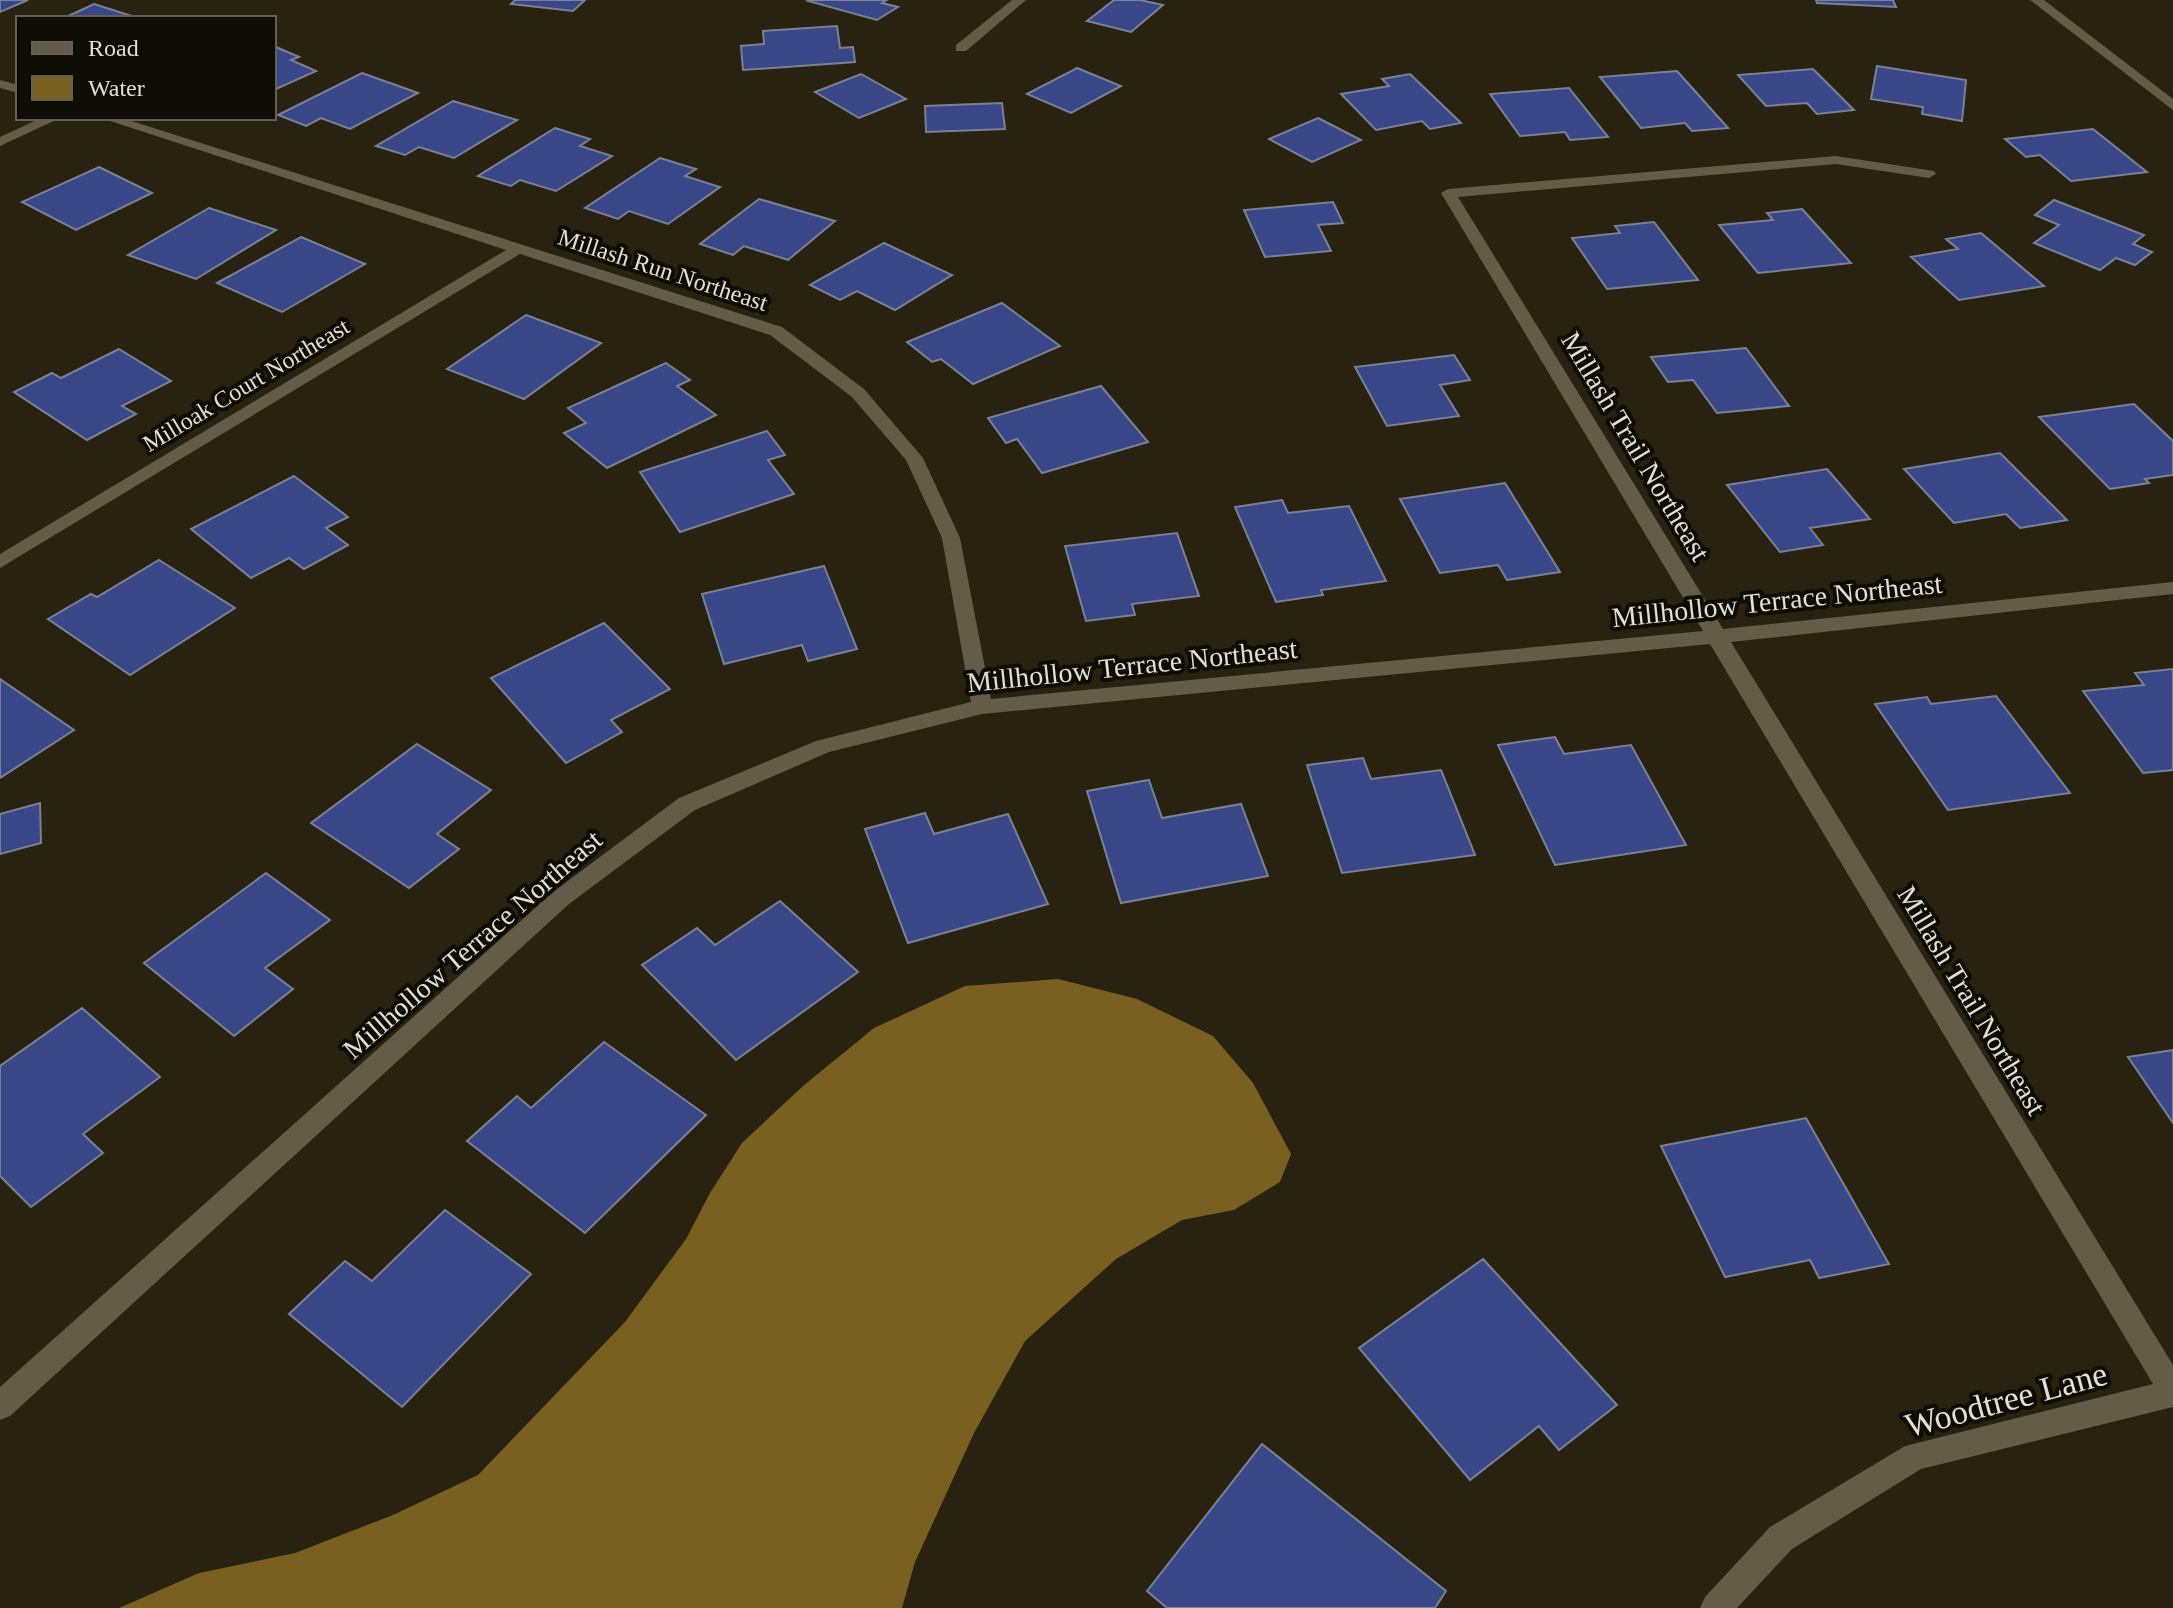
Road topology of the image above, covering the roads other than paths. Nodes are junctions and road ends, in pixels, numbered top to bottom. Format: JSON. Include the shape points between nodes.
{"nodes":[{"id":1,"x":1020,"y":0,"type":"edge"},
{"id":2,"x":2036,"y":0,"type":"edge"},
{"id":3,"x":961,"y":48,"type":"dead end"},
{"id":4,"x":2173,"y":106,"type":"edge"},
{"id":5,"x":49,"y":120,"type":"edge"},
{"id":6,"x":114,"y":120,"type":"edge"},
{"id":7,"x":0,"y":142,"type":"edge"},
{"id":8,"x":1929,"y":174,"type":"dead end"},
{"id":9,"x":518,"y":249,"type":"junction"},
{"id":10,"x":0,"y":562,"type":"edge"},
{"id":11,"x":2173,"y":588,"type":"edge"},
{"id":12,"x":1716,"y":637,"type":"junction"},
{"id":13,"x":982,"y":707,"type":"junction"},
{"id":14,"x":2173,"y":1392,"type":"edge"},
{"id":15,"x":0,"y":1406,"type":"edge"},
{"id":16,"x":1716,"y":1608,"type":"edge"}],
"edges":[{"from":1,"to":3,"type":"street"},
{"from":2,"to":4,"type":"street"},
{"from":5,"to":7,"type":"street"},
{"from":6,"to":9,"type":"street","name":"Millash Run Northeast"},
{"from":8,"to":12,"type":"street","name":"Millash Trail Northeast","via":[[1836,160],[1448,193]]},
{"from":9,"to":10,"type":"street","name":"Milloak Court Northeast"},
{"from":9,"to":13,"type":"street","name":"Millash Run Northeast","via":[[776,331],[858,393],[914,458],[951,538]]},
{"from":11,"to":12,"type":"street","name":"Millhollow Terrace Northeast"},
{"from":12,"to":13,"type":"street","name":"Millhollow Terrace Northeast"},
{"from":12,"to":14,"type":"street","name":"Millash Trail Northeast"},
{"from":13,"to":15,"type":"street","name":"Millhollow Terrace Northeast","via":[[824,746],[687,804],[561,898]]},
{"from":14,"to":16,"type":"street","name":"Woodtree Lane","via":[[1915,1456],[1781,1538]]}]}
